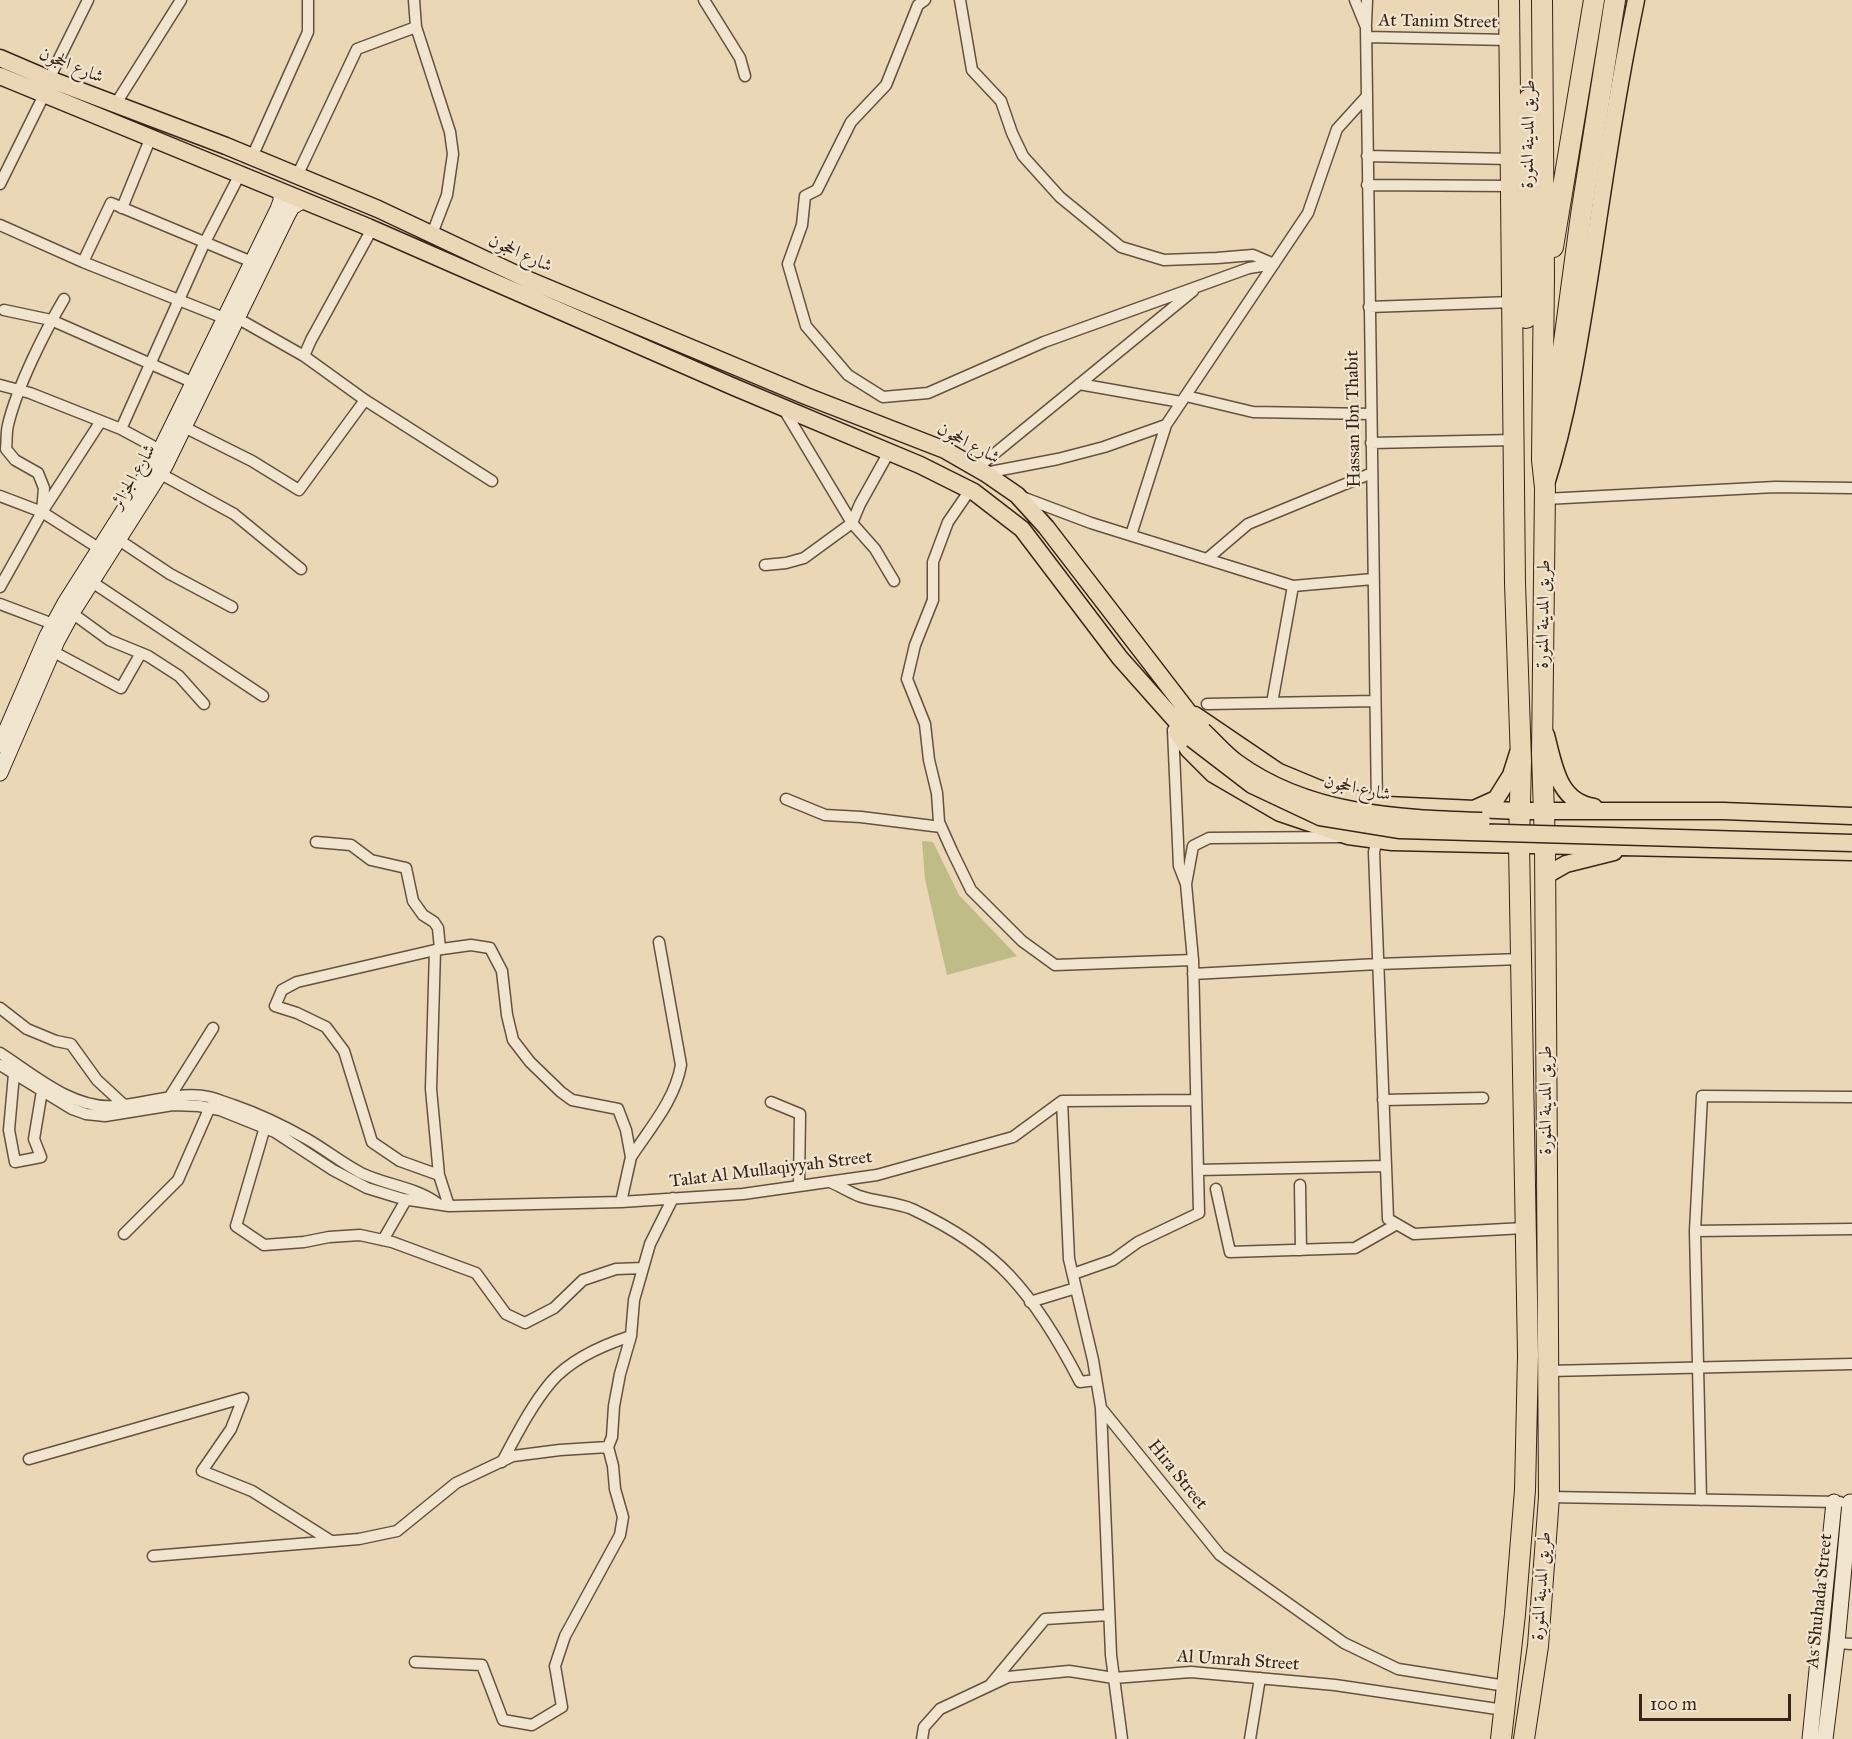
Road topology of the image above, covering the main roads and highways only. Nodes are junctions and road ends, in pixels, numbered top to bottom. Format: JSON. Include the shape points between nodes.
{"nodes":[{"id":1,"x":1509,"y":0,"type":"edge"},
{"id":2,"x":1533,"y":0,"type":"edge"},
{"id":3,"x":1542,"y":0,"type":"edge"},
{"id":4,"x":1594,"y":0,"type":"edge"},
{"id":5,"x":1615,"y":0,"type":"edge"},
{"id":6,"x":1636,"y":0,"type":"edge"},
{"id":7,"x":0,"y":58,"type":"edge"},
{"id":8,"x":0,"y":76,"type":"edge"},
{"id":9,"x":46,"y":87,"type":"junction"},
{"id":10,"x":1542,"y":460,"type":"junction"},
{"id":11,"x":1514,"y":483,"type":"junction"},
{"id":12,"x":1545,"y":493,"type":"junction"},
{"id":13,"x":1152,"y":693,"type":"junction"},
{"id":14,"x":1185,"y":708,"type":"junction"},
{"id":15,"x":1543,"y":723,"type":"junction"},
{"id":16,"x":1197,"y":735,"type":"junction"},
{"id":17,"x":1520,"y":747,"type":"junction"},
{"id":18,"x":1472,"y":809,"type":"junction"},
{"id":19,"x":1519,"y":811,"type":"junction"},
{"id":20,"x":1544,"y":811,"type":"junction"},
{"id":21,"x":1621,"y":812,"type":"junction"},
{"id":22,"x":1852,"y":816,"type":"edge"},
{"id":23,"x":1852,"y":832,"type":"edge"},
{"id":24,"x":1852,"y":843,"type":"edge"},
{"id":25,"x":1518,"y":844,"type":"junction"},
{"id":26,"x":1545,"y":844,"type":"junction"},
{"id":27,"x":1635,"y":847,"type":"junction"},
{"id":28,"x":1852,"y":852,"type":"edge"},
{"id":29,"x":1545,"y":876,"type":"junction"},
{"id":30,"x":1501,"y":1739,"type":"edge"},
{"id":31,"x":1524,"y":1739,"type":"edge"}],
"edges":[{"from":1,"to":11,"type":"highway","name":"طريق المدينة المنورة"},
{"from":2,"to":11,"type":"highway","name":"طريق المدينة المنورة","via":[[1524,452]]},
{"from":3,"to":10,"type":"highway"},
{"from":4,"to":10,"type":"highway","via":[[1547,289],[1534,441]]},
{"from":5,"to":10,"type":"highway","via":[[1551,441]]},
{"from":6,"to":12,"type":"main road","via":[[1581,331],[1560,442]]},
{"from":7,"to":9,"type":"main road","name":"شارع الحجون"},
{"from":8,"to":9,"type":"main road","name":"شارع الحجون"},
{"from":9,"to":13,"type":"main road","name":"شارع الحجون","via":[[151,137],[920,465],[970,490],[1022,529],[1120,658]]},
{"from":9,"to":14,"type":"main road","name":"شارع الحجون","via":[[115,105],[252,157],[378,209],[531,281],[945,450],[1017,495]]},
{"from":10,"to":12,"type":"highway","name":"طريق المدينة المنورة"},
{"from":11,"to":17,"type":"highway","name":"طريق المدينة المنورة"},
{"from":12,"to":15,"type":"highway","name":"طريق المدينة المنورة"},
{"from":13,"to":16,"type":"main road","name":"شارع الحجون"},
{"from":13,"to":25,"type":"main road","via":[[1188,749],[1213,774],[1280,813],[1348,836],[1392,842]]},
{"from":14,"to":16,"type":"main road","name":"شارع الحجون"},
{"from":14,"to":18,"type":"main road","via":[[1279,772],[1332,794],[1377,803]]},
{"from":15,"to":20,"type":"highway","name":"طريق المدينة المنورة"},
{"from":15,"to":21,"type":"main road","via":[[1563,789],[1581,805]]},
{"from":16,"to":23,"type":"main road","name":"شارع الحجون","bridge":true,"via":[[1272,784],[1329,807],[1408,819]]},
{"from":16,"to":24,"type":"main road","name":"شارع الحجون","bridge":true,"via":[[1252,785],[1320,818],[1389,829]]},
{"from":17,"to":18,"type":"main road","via":[[1511,775],[1496,799]]},
{"from":17,"to":19,"type":"highway","name":"طريق المدينة المنورة"},
{"from":18,"to":19,"type":"main road"},
{"from":19,"to":20,"type":"main road"},
{"from":19,"to":25,"type":"highway","name":"طريق المدينة المنورة"},
{"from":20,"to":21,"type":"main road"},
{"from":20,"to":26,"type":"highway","name":"طريق المدينة المنورة"},
{"from":21,"to":22,"type":"main road"},
{"from":25,"to":26,"type":"main road"},
{"from":25,"to":30,"type":"highway","name":"طريق المدينة المنورة","via":[[1528,1356],[1525,1501]]},
{"from":26,"to":27,"type":"main road"},
{"from":26,"to":29,"type":"highway","name":"طريق المدينة المنورة"},
{"from":27,"to":28,"type":"main road"},
{"from":27,"to":29,"type":"main road","via":[[1566,864]]},
{"from":29,"to":31,"type":"highway","name":"طريق المدينة المنورة","via":[[1549,1497],[1538,1646]]}]}
